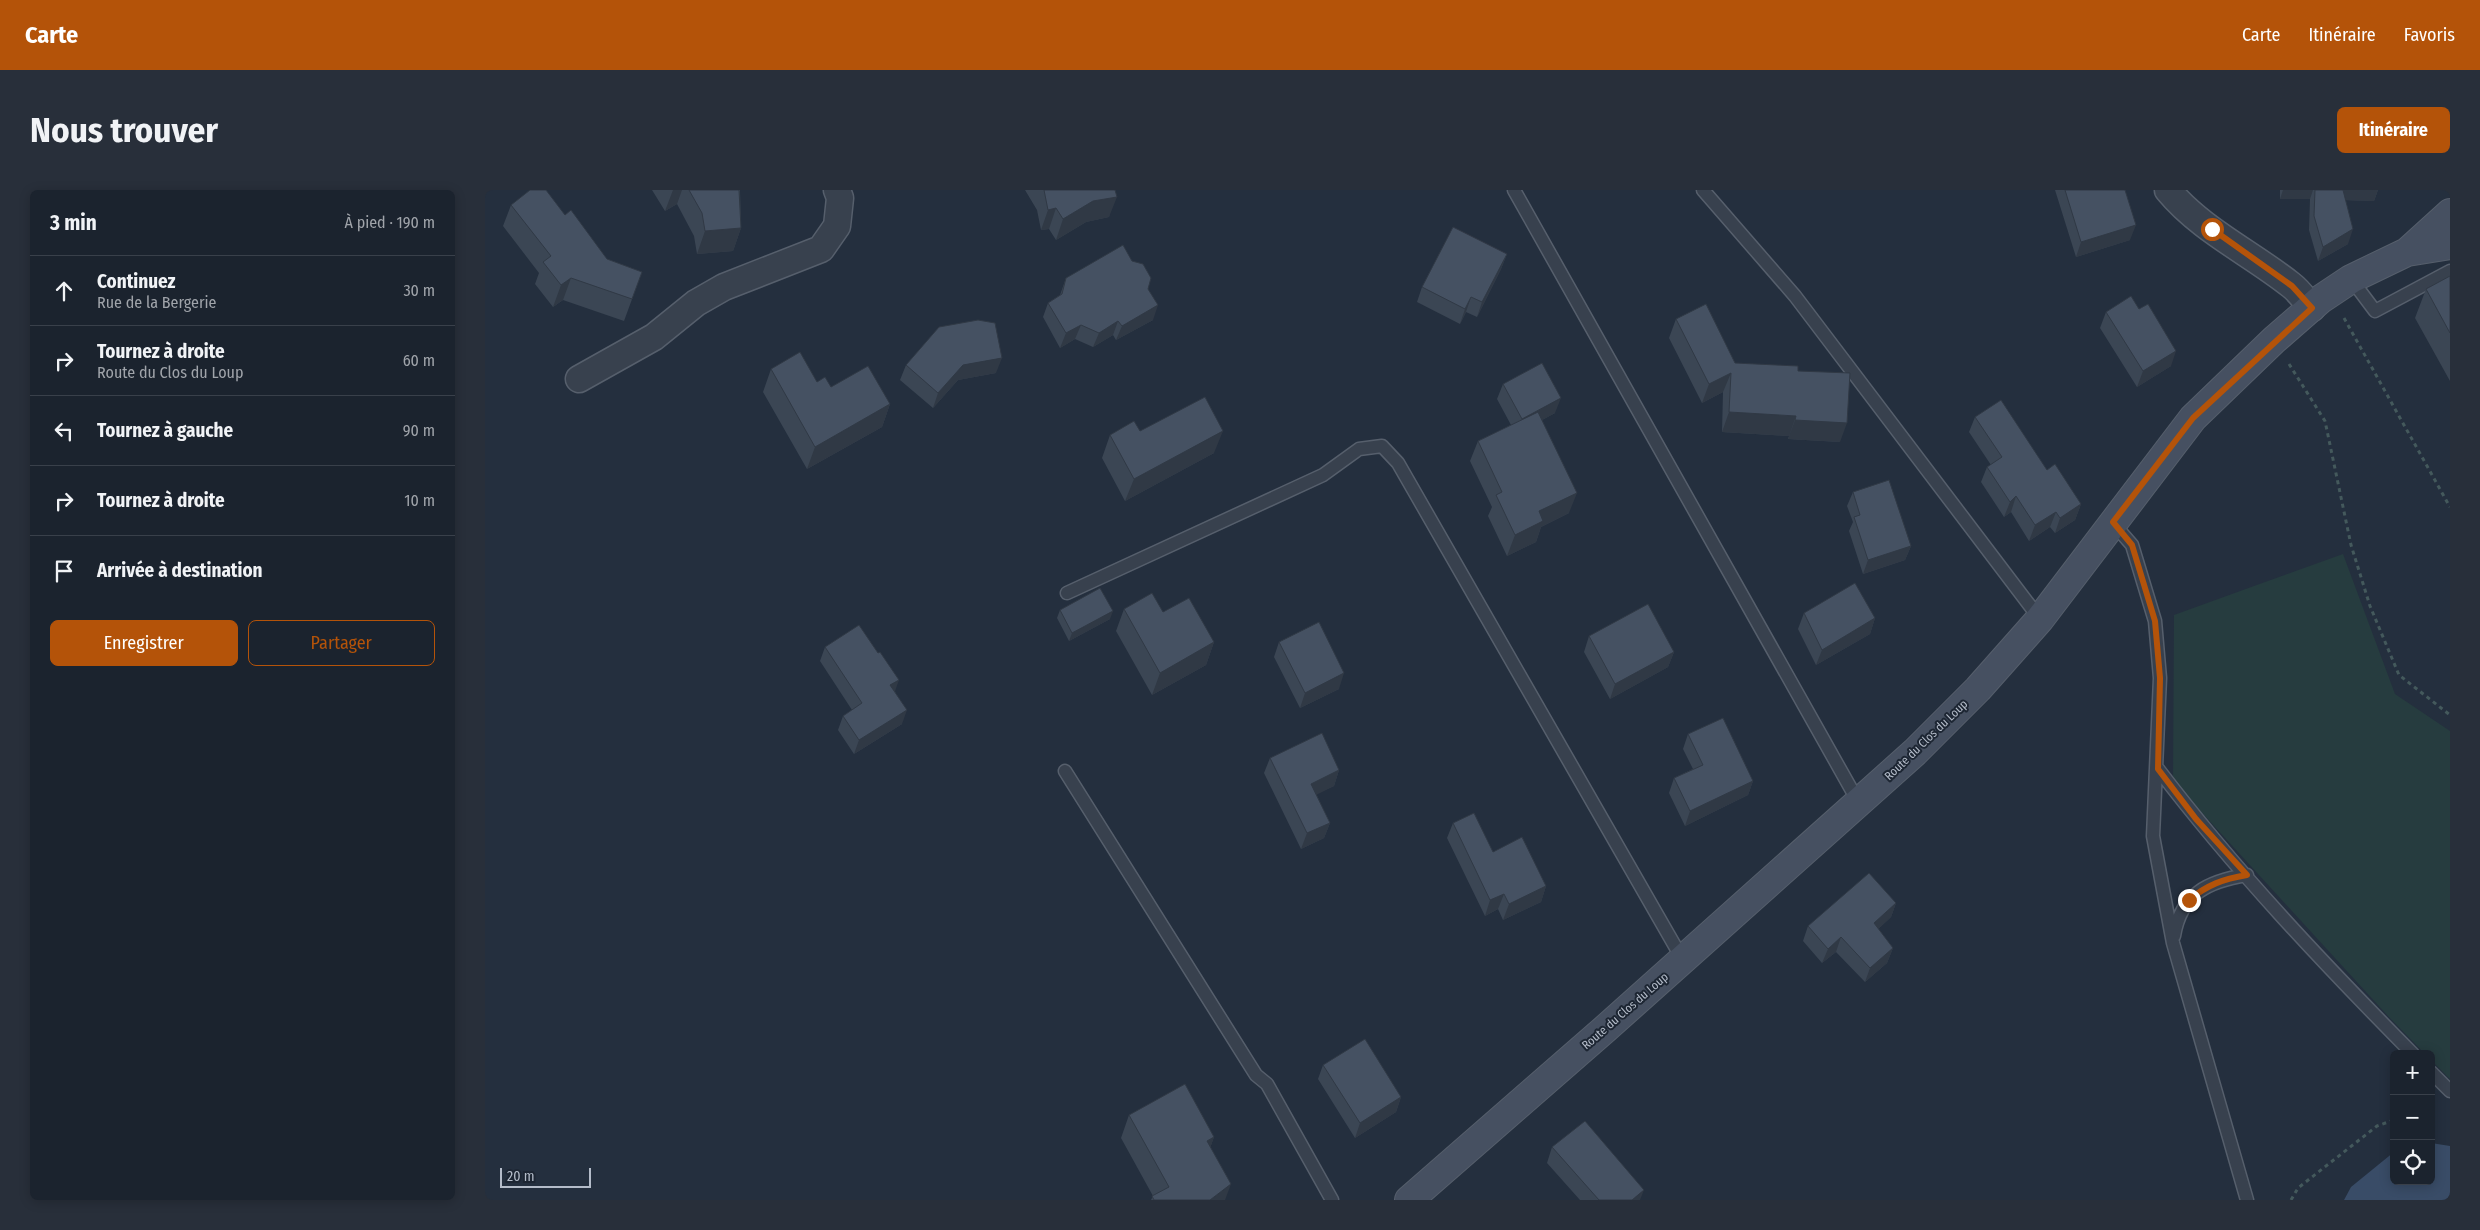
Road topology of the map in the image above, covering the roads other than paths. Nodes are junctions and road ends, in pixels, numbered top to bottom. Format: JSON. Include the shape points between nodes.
{"nodes":[{"id":1,"x":837,"y":190,"type":"edge"},
{"id":2,"x":1514,"y":190,"type":"edge"},
{"id":3,"x":1703,"y":190,"type":"edge"},
{"id":4,"x":2168,"y":190,"type":"edge"},
{"id":5,"x":2450,"y":213,"type":"edge"},
{"id":6,"x":2450,"y":244,"type":"edge"},
{"id":7,"x":2407,"y":252,"type":"junction"},
{"id":8,"x":2450,"y":271,"type":"edge"},
{"id":9,"x":2351,"y":279,"type":"junction"},
{"id":10,"x":2320,"y":301,"type":"junction"},
{"id":11,"x":579,"y":379,"type":"dead end"},
{"id":12,"x":2113,"y":522,"type":"junction"},
{"id":13,"x":1067,"y":593,"type":"dead end"},
{"id":14,"x":2040,"y":619,"type":"junction"},
{"id":15,"x":2158,"y":769,"type":"junction"},
{"id":16,"x":1065,"y":771,"type":"dead end"},
{"id":17,"x":1859,"y":803,"type":"junction"},
{"id":18,"x":2247,"y":875,"type":"junction"},
{"id":19,"x":2173,"y":943,"type":"junction"},
{"id":20,"x":1683,"y":960,"type":"junction"},
{"id":21,"x":2409,"y":1050,"type":"edge"},
{"id":22,"x":2435,"y":1076,"type":"edge"},
{"id":23,"x":2450,"y":1090,"type":"edge"},
{"id":24,"x":1332,"y":1200,"type":"edge"},
{"id":25,"x":1409,"y":1200,"type":"edge"},
{"id":26,"x":2247,"y":1200,"type":"edge"}],
"edges":[{"from":1,"to":11,"type":"street","via":[[840,198],[837,226],[821,249],[724,287],[696,303],[654,337]]},
{"from":2,"to":17,"type":"lane"},
{"from":3,"to":14,"type":"lane","via":[[1795,296]]},
{"from":4,"to":10,"type":"street","via":[[2212,229],[2292,286]]},
{"from":5,"to":7,"type":"street","name":"Route du Clos du Loup"},
{"from":6,"to":7,"type":"street","name":"Route du Clos du Loup"},
{"from":7,"to":9,"type":"street","name":"Route du Clos du Loup"},
{"from":8,"to":9,"type":"lane","via":[[2375,311]]},
{"from":9,"to":10,"type":"street","name":"Route du Clos du Loup"},
{"from":10,"to":12,"type":"street","name":"Route du Clos du Loup","via":[[2193,418]]},
{"from":12,"to":14,"type":"street","name":"Route du Clos du Loup"},
{"from":12,"to":15,"type":"lane","via":[[2132,545],[2155,621],[2160,678]]},
{"from":13,"to":20,"type":"lane","via":[[1323,476],[1359,449],[1382,446],[1398,463]]},
{"from":14,"to":17,"type":"street","name":"Route du Clos du Loup","via":[[1971,696]]},
{"from":15,"to":18,"type":"lane","via":[[2196,819]]},
{"from":15,"to":19,"type":"lane","via":[[2153,836]]},
{"from":16,"to":24,"type":"lane","via":[[1256,1075],[1267,1084]]},
{"from":17,"to":20,"type":"street","name":"Route du Clos du Loup"},
{"from":18,"to":19,"type":"lane","via":[[2223,879],[2203,888],[2189,900],[2176,922]]},
{"from":18,"to":21,"type":"lane","via":[[2336,976]]},
{"from":19,"to":26,"type":"lane"},
{"from":20,"to":25,"type":"street","name":"Route du Clos du Loup"},
{"from":22,"to":23,"type":"lane"}]}
